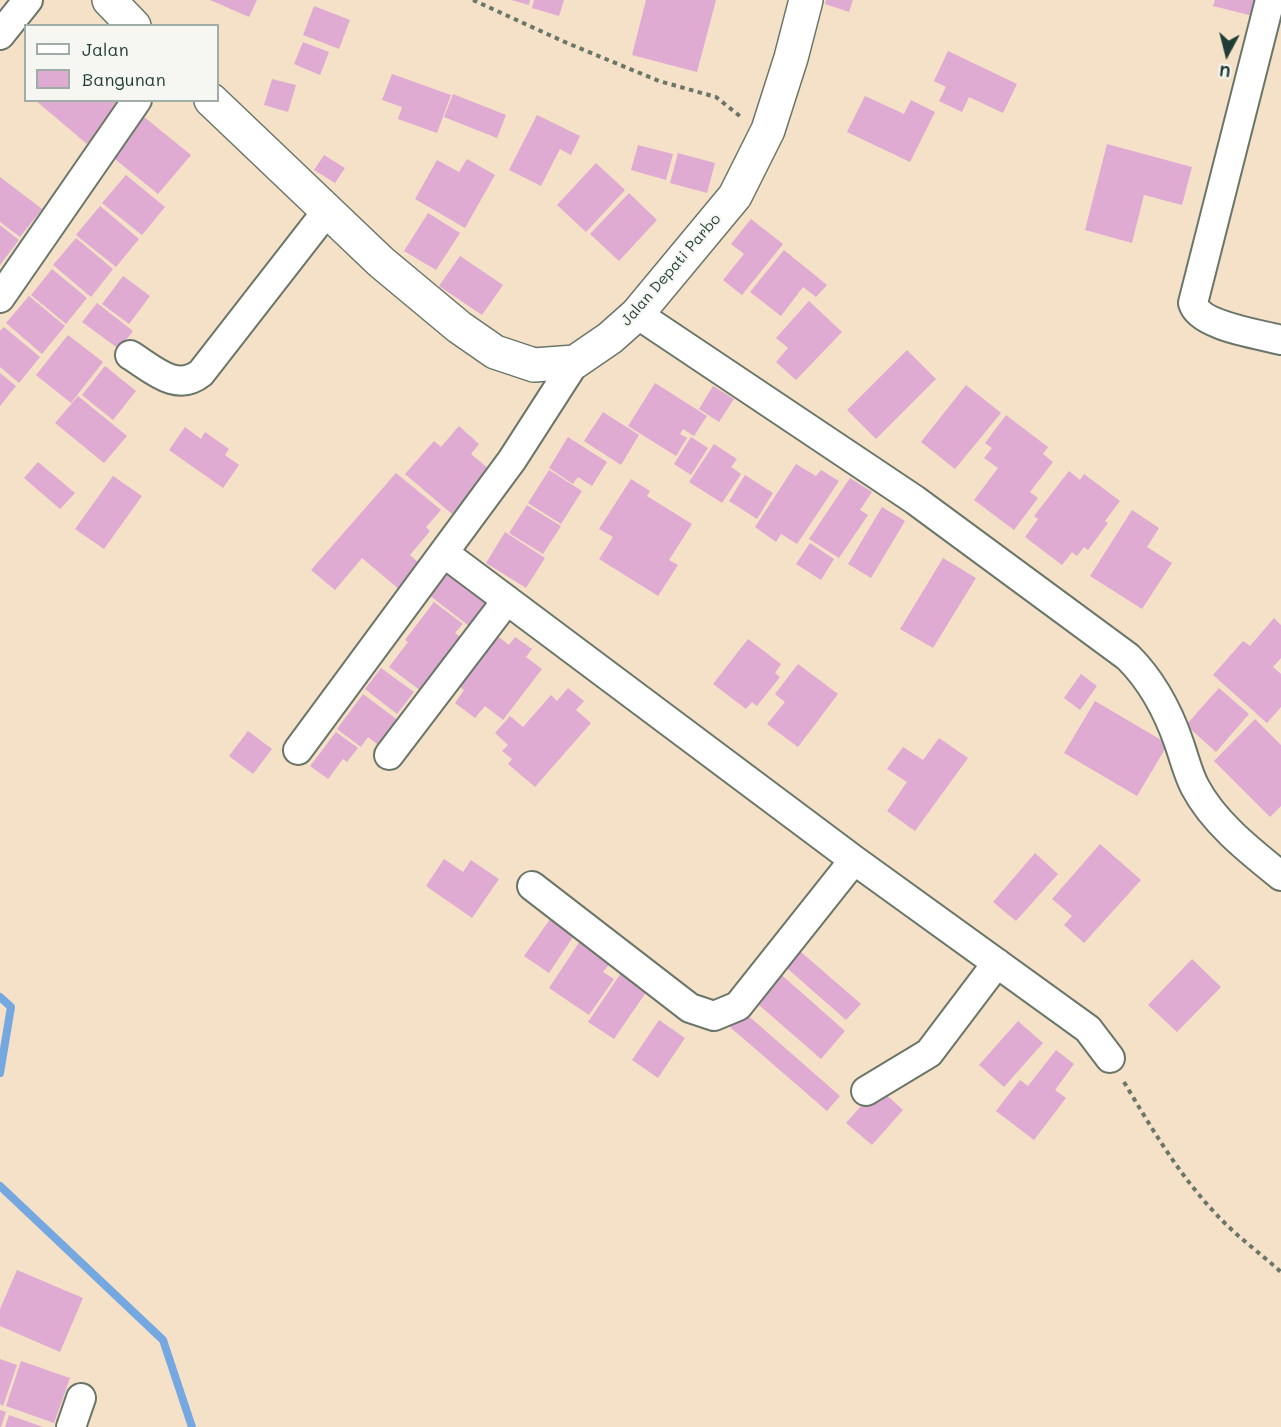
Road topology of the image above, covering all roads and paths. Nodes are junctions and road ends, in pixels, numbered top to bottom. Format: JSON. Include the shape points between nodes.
{"nodes":[{"id":1,"x":28,"y":0,"type":"edge"},
{"id":2,"x":109,"y":0,"type":"edge"},
{"id":3,"x":474,"y":0,"type":"edge"},
{"id":4,"x":806,"y":0,"type":"edge"},
{"id":5,"x":1270,"y":0,"type":"edge"},
{"id":6,"x":132,"y":24,"type":"edge"},
{"id":7,"x":0,"y":35,"type":"edge"},
{"id":8,"x":136,"y":102,"type":"edge"},
{"id":9,"x":213,"y":102,"type":"edge"},
{"id":10,"x":764,"y":137,"type":"junction"},
{"id":11,"x":327,"y":211,"type":"junction"},
{"id":12,"x":0,"y":298,"type":"edge"},
{"id":13,"x":637,"y":314,"type":"junction"},
{"id":14,"x":1281,"y":340,"type":"edge"},
{"id":15,"x":130,"y":355,"type":"dead end"},
{"id":16,"x":575,"y":362,"type":"junction"},
{"id":17,"x":444,"y":553,"type":"junction"},
{"id":18,"x":507,"y":600,"type":"junction"},
{"id":19,"x":298,"y":750,"type":"dead end"},
{"id":20,"x":389,"y":755,"type":"dead end"},
{"id":21,"x":854,"y":860,"type":"junction"},
{"id":22,"x":1281,"y":876,"type":"edge"},
{"id":23,"x":532,"y":885,"type":"dead end"},
{"id":24,"x":997,"y":963,"type":"junction"},
{"id":25,"x":1110,"y":1058,"type":"joint"},
{"id":26,"x":866,"y":1091,"type":"dead end"},
{"id":27,"x":1281,"y":1272,"type":"edge"},
{"id":28,"x":81,"y":1398,"type":"dead end"},
{"id":29,"x":71,"y":1427,"type":"edge"}],
"edges":[{"from":1,"to":7,"type":"street"},
{"from":2,"to":6,"type":"street"},
{"from":3,"to":10,"type":"path","via":[[648,77],[716,97]]},
{"from":4,"to":10,"type":"street","name":"Jalan Depati Parbo"},
{"from":5,"to":14,"type":"street","via":[[1193,303],[1198,313],[1212,322]]},
{"from":8,"to":12,"type":"street"},
{"from":9,"to":11,"type":"street"},
{"from":10,"to":13,"type":"street","name":"Jalan Depati Parbo","via":[[735,196]]},
{"from":11,"to":15,"type":"street","via":[[194,379],[181,382],[167,378]]},
{"from":11,"to":16,"type":"street","via":[[381,262],[495,352],[534,365]]},
{"from":13,"to":16,"type":"street","name":"Jalan Depati Parbo"},
{"from":13,"to":22,"type":"street","via":[[915,500],[1128,657],[1147,676],[1175,730],[1195,787],[1236,841]]},
{"from":16,"to":17,"type":"street","via":[[512,460]]},
{"from":17,"to":18,"type":"street"},
{"from":17,"to":19,"type":"street"},
{"from":18,"to":20,"type":"street"},
{"from":18,"to":21,"type":"street"},
{"from":21,"to":23,"type":"street","via":[[738,1006],[714,1016],[690,1008]]},
{"from":21,"to":24,"type":"street"},
{"from":24,"to":25,"type":"street","via":[[1088,1029]]},
{"from":24,"to":26,"type":"street","via":[[929,1053]]},
{"from":25,"to":27,"type":"path","via":[[1160,1143],[1188,1181],[1217,1216]]},
{"from":28,"to":29,"type":"street"}]}
